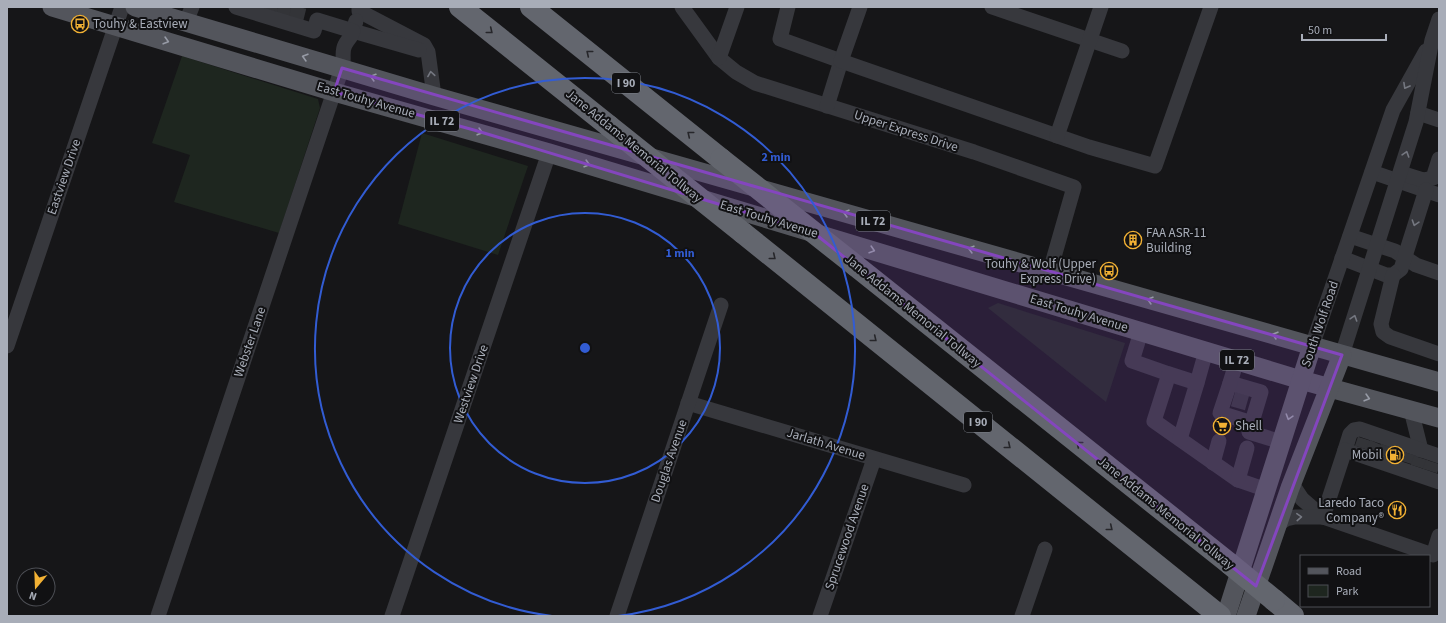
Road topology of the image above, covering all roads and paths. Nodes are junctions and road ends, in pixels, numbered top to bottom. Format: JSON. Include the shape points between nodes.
{"nodes":[{"id":1,"x":52,"y":7,"type":"edge"},
{"id":2,"x":122,"y":7,"type":"edge"},
{"id":3,"x":135,"y":7,"type":"edge"},
{"id":4,"x":460,"y":7,"type":"edge"},
{"id":5,"x":531,"y":7,"type":"edge"},
{"id":6,"x":682,"y":7,"type":"edge"},
{"id":7,"x":737,"y":7,"type":"edge"},
{"id":8,"x":788,"y":7,"type":"edge"},
{"id":9,"x":860,"y":7,"type":"edge"},
{"id":10,"x":992,"y":7,"type":"edge"},
{"id":11,"x":1101,"y":7,"type":"edge"},
{"id":12,"x":1211,"y":7,"type":"edge"},
{"id":13,"x":357,"y":8,"type":"edge"},
{"id":14,"x":268,"y":14,"type":"edge"},
{"id":15,"x":319,"y":14,"type":"edge"},
{"id":16,"x":189,"y":15,"type":"edge"},
{"id":17,"x":1439,"y":19,"type":"edge"},
{"id":18,"x":115,"y":26,"type":"junction"},
{"id":19,"x":352,"y":34,"type":"junction"},
{"id":20,"x":1090,"y":40,"type":"junction"},
{"id":21,"x":1434,"y":47,"type":"edge"},
{"id":22,"x":1122,"y":51,"type":"dead end"},
{"id":23,"x":428,"y":52,"type":"junction"},
{"id":24,"x":719,"y":58,"type":"junction"},
{"id":25,"x":841,"y":62,"type":"junction"},
{"id":26,"x":344,"y":64,"type":"junction"},
{"id":27,"x":334,"y":92,"type":"junction"},
{"id":28,"x":434,"y":96,"type":"junction"},
{"id":29,"x":826,"y":106,"type":"junction"},
{"id":30,"x":1418,"y":113,"type":"junction"},
{"id":31,"x":1439,"y":120,"type":"edge"},
{"id":32,"x":1057,"y":136,"type":"junction"},
{"id":33,"x":549,"y":152,"type":"junction"},
{"id":34,"x":1439,"y":159,"type":"edge"},
{"id":35,"x":1372,"y":172,"type":"junction"},
{"id":36,"x":1399,"y":177,"type":"junction"},
{"id":37,"x":1429,"y":188,"type":"edge"},
{"id":38,"x":1350,"y":236,"type":"junction"},
{"id":39,"x":1377,"y":245,"type":"junction"},
{"id":40,"x":1404,"y":256,"type":"junction"},
{"id":41,"x":1342,"y":258,"type":"junction"},
{"id":42,"x":1370,"y":268,"type":"junction"},
{"id":43,"x":1050,"y":271,"type":"junction"},
{"id":44,"x":1439,"y":273,"type":"edge"},
{"id":45,"x":1393,"y":275,"type":"junction"},
{"id":46,"x":722,"y":305,"type":"dead end"},
{"id":47,"x":1141,"y":332,"type":"junction"},
{"id":48,"x":7,"y":346,"type":"edge"},
{"id":49,"x":1312,"y":346,"type":"junction"},
{"id":50,"x":1206,"y":351,"type":"junction"},
{"id":51,"x":1439,"y":354,"type":"edge"},
{"id":52,"x":1342,"y":355,"type":"junction"},
{"id":53,"x":1237,"y":360,"type":"junction"},
{"id":54,"x":1168,"y":374,"type":"junction"},
{"id":55,"x":1301,"y":380,"type":"junction"},
{"id":56,"x":1439,"y":382,"type":"edge"},
{"id":57,"x":1197,"y":383,"type":"junction"},
{"id":58,"x":1329,"y":388,"type":"junction"},
{"id":59,"x":1239,"y":398,"type":"junction"},
{"id":60,"x":688,"y":403,"type":"junction"},
{"id":61,"x":1411,"y":410,"type":"junction"},
{"id":62,"x":1439,"y":418,"type":"edge"},
{"id":63,"x":1252,"y":423,"type":"junction"},
{"id":64,"x":1180,"y":439,"type":"junction"},
{"id":65,"x":1219,"y":442,"type":"dead end"},
{"id":66,"x":1282,"y":442,"type":"junction"},
{"id":67,"x":1247,"y":448,"type":"dead end"},
{"id":68,"x":1399,"y":456,"type":"edge"},
{"id":69,"x":874,"y":458,"type":"junction"},
{"id":70,"x":1213,"y":463,"type":"junction"},
{"id":71,"x":1238,"y":480,"type":"junction"},
{"id":72,"x":1292,"y":484,"type":"junction"},
{"id":73,"x":964,"y":485,"type":"dead end"},
{"id":74,"x":1267,"y":490,"type":"junction"},
{"id":75,"x":1323,"y":517,"type":"junction"},
{"id":76,"x":1277,"y":525,"type":"junction"},
{"id":77,"x":1439,"y":536,"type":"edge"},
{"id":78,"x":1045,"y":549,"type":"dead end"},
{"id":79,"x":1436,"y":556,"type":"edge"},
{"id":80,"x":1220,"y":614,"type":"edge"},
{"id":81,"x":158,"y":616,"type":"edge"},
{"id":82,"x":392,"y":616,"type":"edge"},
{"id":83,"x":617,"y":616,"type":"edge"},
{"id":84,"x":820,"y":616,"type":"edge"},
{"id":85,"x":1022,"y":616,"type":"edge"},
{"id":86,"x":1246,"y":616,"type":"edge"},
{"id":87,"x":1293,"y":616,"type":"edge"}],
"edges":[{"from":1,"to":18,"type":"main road","name":"East Touhy Avenue","number":"IL 72"},
{"from":2,"to":18,"type":"street","name":"Eastview Drive"},
{"from":3,"to":16,"type":"main road","name":"East Touhy Avenue","number":"IL 72"},
{"from":4,"to":80,"type":"highway","name":"Jane Addams Memorial Tollway","number":"I 90","one_way":true,"bridge":true},
{"from":87,"to":5,"type":"highway","name":"Jane Addams Memorial Tollway","number":"I 90","one_way":true,"bridge":true},
{"from":6,"to":24,"type":"street","name":"Upper Express Drive"},
{"from":7,"to":24,"type":"street"},
{"from":8,"to":25,"type":"street","via":[[780,39]]},
{"from":9,"to":25,"type":"street"},
{"from":10,"to":20,"type":"street"},
{"from":11,"to":20,"type":"street"},
{"from":12,"to":32,"type":"street","via":[[1155,166]]},
{"from":13,"to":19,"type":"street"},
{"from":13,"to":23,"type":"street","via":[[424,45]]},
{"from":14,"to":15,"type":"street","via":[[314,31]]},
{"from":15,"to":19,"type":"street"},
{"from":26,"to":16,"type":"main road","name":"East Touhy Avenue","number":"IL 72","one_way":true},
{"from":17,"to":21,"type":"street","name":"South Wolf Road"},
{"from":18,"to":27,"type":"main road","name":"East Touhy Avenue","number":"IL 72","one_way":true},
{"from":18,"to":48,"type":"street","name":"Eastview Drive"},
{"from":19,"to":23,"type":"street"},
{"from":19,"to":26,"type":"street","name":"Webster Lane","via":[[352,55]]},
{"from":20,"to":22,"type":"street"},
{"from":20,"to":32,"type":"street"},
{"from":21,"to":30,"type":"street","name":"South Wolf Road"},
{"from":21,"to":35,"type":"street","name":"South Wolf Road","one_way":true,"via":[[1393,110]]},
{"from":28,"to":23,"type":"street","one_way":true},
{"from":24,"to":29,"type":"street","name":"Upper Express Drive","via":[[755,83]]},
{"from":25,"to":29,"type":"street"},
{"from":25,"to":32,"type":"street"},
{"from":26,"to":27,"type":"street","name":"Webster Lane"},
{"from":28,"to":26,"type":"main road","name":"East Touhy Avenue","number":"IL 72","one_way":true},
{"from":27,"to":33,"type":"main road","name":"East Touhy Avenue","number":"IL 72","one_way":true},
{"from":27,"to":81,"type":"street","name":"Webster Lane"},
{"from":43,"to":28,"type":"main road","name":"East Touhy Avenue","number":"IL 72","one_way":true},
{"from":29,"to":43,"type":"street","name":"Upper Express Drive","via":[[974,152],[1074,187]]},
{"from":30,"to":31,"type":"street"},
{"from":36,"to":30,"type":"street","name":"South Wolf Road","one_way":true},
{"from":33,"to":47,"type":"main road","name":"East Touhy Avenue","number":"IL 72","one_way":true},
{"from":33,"to":82,"type":"street","name":"Westview Drive"},
{"from":34,"to":37,"type":"street"},
{"from":35,"to":36,"type":"street"},
{"from":35,"to":38,"type":"street","name":"South Wolf Road"},
{"from":36,"to":37,"type":"street"},
{"from":36,"to":39,"type":"street","name":"South Wolf Road"},
{"from":37,"to":40,"type":"street","one_way":true},
{"from":38,"to":39,"type":"street"},
{"from":38,"to":41,"type":"street","name":"South Wolf Road"},
{"from":39,"to":40,"type":"street"},
{"from":39,"to":42,"type":"street","name":"South Wolf Road"},
{"from":40,"to":44,"type":"street","via":[[1416,265]]},
{"from":40,"to":45,"type":"street","via":[[1400,269]]},
{"from":41,"to":42,"type":"street"},
{"from":41,"to":49,"type":"street","name":"South Wolf Road"},
{"from":42,"to":45,"type":"street","via":[[1386,276]]},
{"from":52,"to":42,"type":"street","name":"South Wolf Road","one_way":true},
{"from":49,"to":43,"type":"main road","name":"East Touhy Avenue","number":"IL 72","one_way":true},
{"from":45,"to":51,"type":"street","via":[[1381,324],[1383,332],[1390,337]]},
{"from":46,"to":60,"type":"street","name":"Douglas Avenue"},
{"from":47,"to":50,"type":"main road","name":"East Touhy Avenue","number":"IL 72"},
{"from":47,"to":54,"type":"street","via":[[1132,361]]},
{"from":49,"to":52,"type":"main road","name":"East Touhy Avenue","number":"IL 72"},
{"from":49,"to":55,"type":"main road","name":"South Wolf Road"},
{"from":50,"to":53,"type":"main road","name":"East Touhy Avenue","number":"IL 72"},
{"from":50,"to":57,"type":"street"},
{"from":52,"to":56,"type":"main road","name":"East Touhy Avenue","number":"IL 72"},
{"from":52,"to":58,"type":"main road","name":"South Wolf Road"},
{"from":53,"to":55,"type":"main road","name":"East Touhy Avenue","number":"IL 72"},
{"from":53,"to":59,"type":"street"},
{"from":54,"to":57,"type":"street"},
{"from":54,"to":64,"type":"street","via":[[1154,421]]},
{"from":55,"to":58,"type":"main road","name":"East Touhy Avenue"},
{"from":55,"to":66,"type":"main road","name":"South Wolf Road","one_way":true},
{"from":57,"to":64,"type":"street"},
{"from":58,"to":61,"type":"main road","name":"East Touhy Avenue","one_way":true},
{"from":58,"to":72,"type":"main road","name":"South Wolf Road"},
{"from":59,"to":63,"type":"street"},
{"from":59,"to":63,"type":"street","via":[[1220,413]]},
{"from":60,"to":69,"type":"street","name":"Jarlath Avenue"},
{"from":60,"to":83,"type":"street","name":"Douglas Avenue"},
{"from":61,"to":62,"type":"main road","name":"East Touhy Avenue"},
{"from":61,"to":68,"type":"street"},
{"from":63,"to":66,"type":"street","via":[[1249,432]]},
{"from":64,"to":70,"type":"street"},
{"from":65,"to":70,"type":"street"},
{"from":66,"to":74,"type":"main road","name":"South Wolf Road"},
{"from":67,"to":71,"type":"street"},
{"from":68,"to":75,"type":"street"},
{"from":69,"to":73,"type":"street","name":"Jarlath Avenue"},
{"from":69,"to":84,"type":"street","name":"Sprucewood Avenue"},
{"from":70,"to":71,"type":"street"},
{"from":71,"to":74,"type":"street"},
{"from":72,"to":75,"type":"street","via":[[1302,498]]},
{"from":72,"to":76,"type":"main road","name":"South Wolf Road"},
{"from":74,"to":80,"type":"main road","name":"South Wolf Road"},
{"from":76,"to":75,"type":"street","one_way":true,"via":[[1295,517]]},
{"from":75,"to":79,"type":"street"},
{"from":76,"to":86,"type":"main road","name":"South Wolf Road"},
{"from":77,"to":79,"type":"street"},
{"from":78,"to":85,"type":"street"}]}
